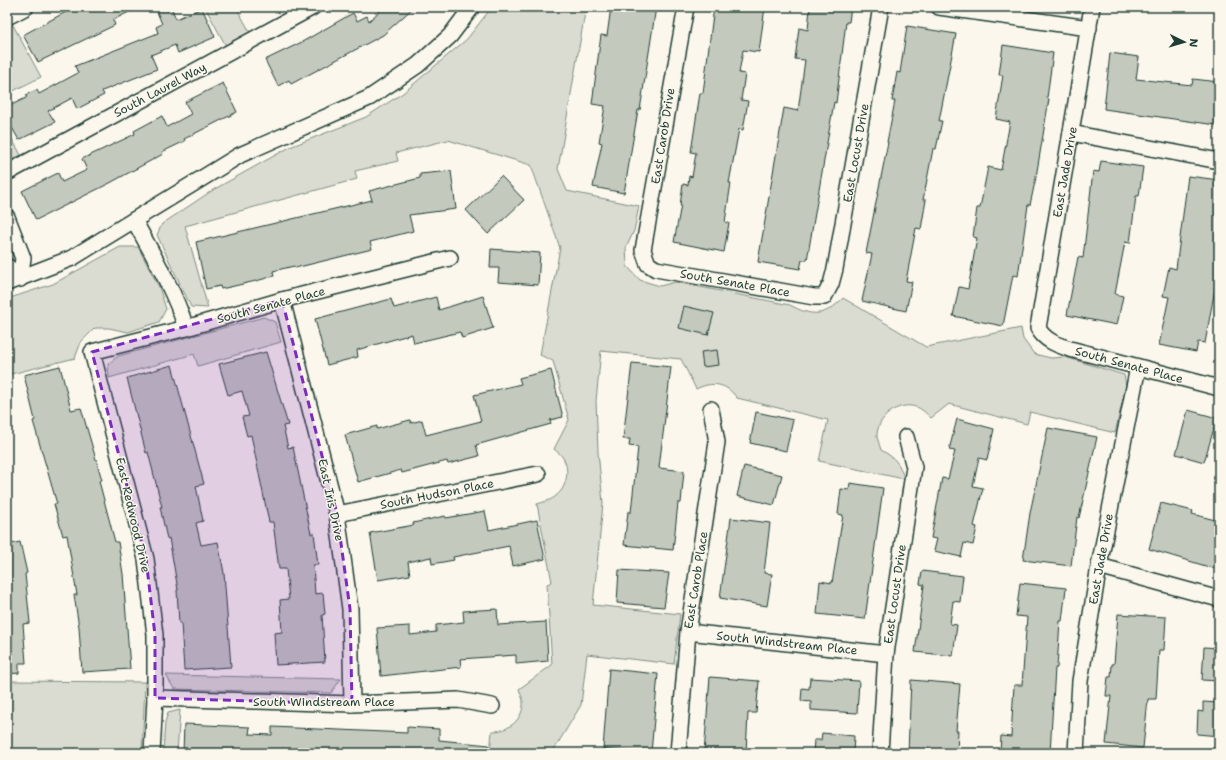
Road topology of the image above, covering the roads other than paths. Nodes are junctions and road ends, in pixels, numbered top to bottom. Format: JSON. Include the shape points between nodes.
{"nodes":[{"id":1,"x":26,"y":7,"type":"edge"},
{"id":2,"x":313,"y":7,"type":"edge"},
{"id":3,"x":472,"y":7,"type":"edge"},
{"id":4,"x":686,"y":7,"type":"edge"},
{"id":5,"x":881,"y":7,"type":"edge"},
{"id":6,"x":939,"y":7,"type":"edge"},
{"id":7,"x":1092,"y":7,"type":"edge"},
{"id":8,"x":7,"y":17,"type":"edge"},
{"id":9,"x":1089,"y":28,"type":"junction"},
{"id":10,"x":1071,"y":133,"type":"junction"},
{"id":11,"x":1219,"y":161,"type":"edge"},
{"id":12,"x":7,"y":173,"type":"edge"},
{"id":13,"x":7,"y":217,"type":"edge"},
{"id":14,"x":134,"y":220,"type":"junction"},
{"id":15,"x":450,"y":258,"type":"dead end"},
{"id":16,"x":648,"y":264,"type":"joint"},
{"id":17,"x":7,"y":266,"type":"edge"},
{"id":18,"x":14,"y":281,"type":"edge"},
{"id":19,"x":824,"y":297,"type":"joint"},
{"id":20,"x":282,"y":300,"type":"junction"},
{"id":21,"x":186,"y":328,"type":"junction"},
{"id":22,"x":1041,"y":335,"type":"joint"},
{"id":23,"x":92,"y":352,"type":"joint"},
{"id":24,"x":1138,"y":367,"type":"junction"},
{"id":25,"x":1219,"y":388,"type":"edge"},
{"id":26,"x":711,"y":409,"type":"dead end"},
{"id":27,"x":906,"y":437,"type":"dead end"},
{"id":28,"x":538,"y":474,"type":"dead end"},
{"id":29,"x":337,"y":514,"type":"junction"},
{"id":30,"x":1099,"y":566,"type":"junction"},
{"id":31,"x":1219,"y":599,"type":"edge"},
{"id":32,"x":688,"y":632,"type":"junction"},
{"id":33,"x":886,"y":654,"type":"junction"},
{"id":34,"x":155,"y":698,"type":"junction"},
{"id":35,"x":352,"y":704,"type":"junction"},
{"id":36,"x":492,"y":706,"type":"dead end"},
{"id":37,"x":152,"y":753,"type":"edge"},
{"id":38,"x":678,"y":753,"type":"edge"},
{"id":39,"x":880,"y":753,"type":"edge"},
{"id":40,"x":1076,"y":753,"type":"edge"}],
"edges":[{"from":1,"to":8,"type":"street"},
{"from":2,"to":12,"type":"street","name":"South Laurel Way"},
{"from":3,"to":14,"type":"street","via":[[450,36],[418,65],[369,98],[240,155]]},
{"from":4,"to":16,"type":"street","name":"East Carob Drive","via":[[643,250]]},
{"from":5,"to":19,"type":"street","name":"East Locust Drive","via":[[835,269]]},
{"from":6,"to":9,"type":"street"},
{"from":7,"to":9,"type":"street","name":"East Jade Drive"},
{"from":9,"to":10,"type":"street","name":"East Jade Drive"},
{"from":10,"to":11,"type":"street"},
{"from":10,"to":22,"type":"street","name":"East Jade Drive","via":[[1037,321]]},
{"from":13,"to":18,"type":"street","via":[[23,258]]},
{"from":14,"to":18,"type":"street","via":[[72,258]]},
{"from":14,"to":21,"type":"street","via":[[164,276]]},
{"from":15,"to":20,"type":"street","name":"South Senate Place"},
{"from":16,"to":19,"type":"street","name":"South Senate Place","via":[[656,269]]},
{"from":17,"to":18,"type":"street"},
{"from":20,"to":21,"type":"street","name":"South Senate Place"},
{"from":20,"to":29,"type":"street","name":"East Iris Drive"},
{"from":21,"to":23,"type":"street","name":"South Senate Place"},
{"from":22,"to":24,"type":"street","name":"South Senate Place","via":[[1070,349]]},
{"from":23,"to":34,"type":"street","name":"East Redwood Drive","via":[[146,559],[155,636]]},
{"from":24,"to":25,"type":"street","name":"South Senate Place"},
{"from":24,"to":30,"type":"street","name":"East Jade Drive"},
{"from":26,"to":32,"type":"street","name":"East Carob Place","via":[[717,442]]},
{"from":27,"to":33,"type":"street","name":"East Locust Drive","via":[[914,467]]},
{"from":28,"to":29,"type":"street","name":"South Hudson Place"},
{"from":29,"to":35,"type":"street","name":"East Iris Drive","via":[[350,609]]},
{"from":30,"to":31,"type":"street"},
{"from":30,"to":40,"type":"street","name":"East Jade Drive","via":[[1080,680]]},
{"from":32,"to":33,"type":"street","name":"South Windstream Place"},
{"from":32,"to":38,"type":"street","name":"East Carob Place"},
{"from":33,"to":39,"type":"street","name":"East Locust Drive"},
{"from":34,"to":35,"type":"street","name":"South Windstream Place"},
{"from":34,"to":37,"type":"street","name":"East Redwood Drive"},
{"from":35,"to":36,"type":"street","name":"South Windstream Place","via":[[458,700]]}]}
